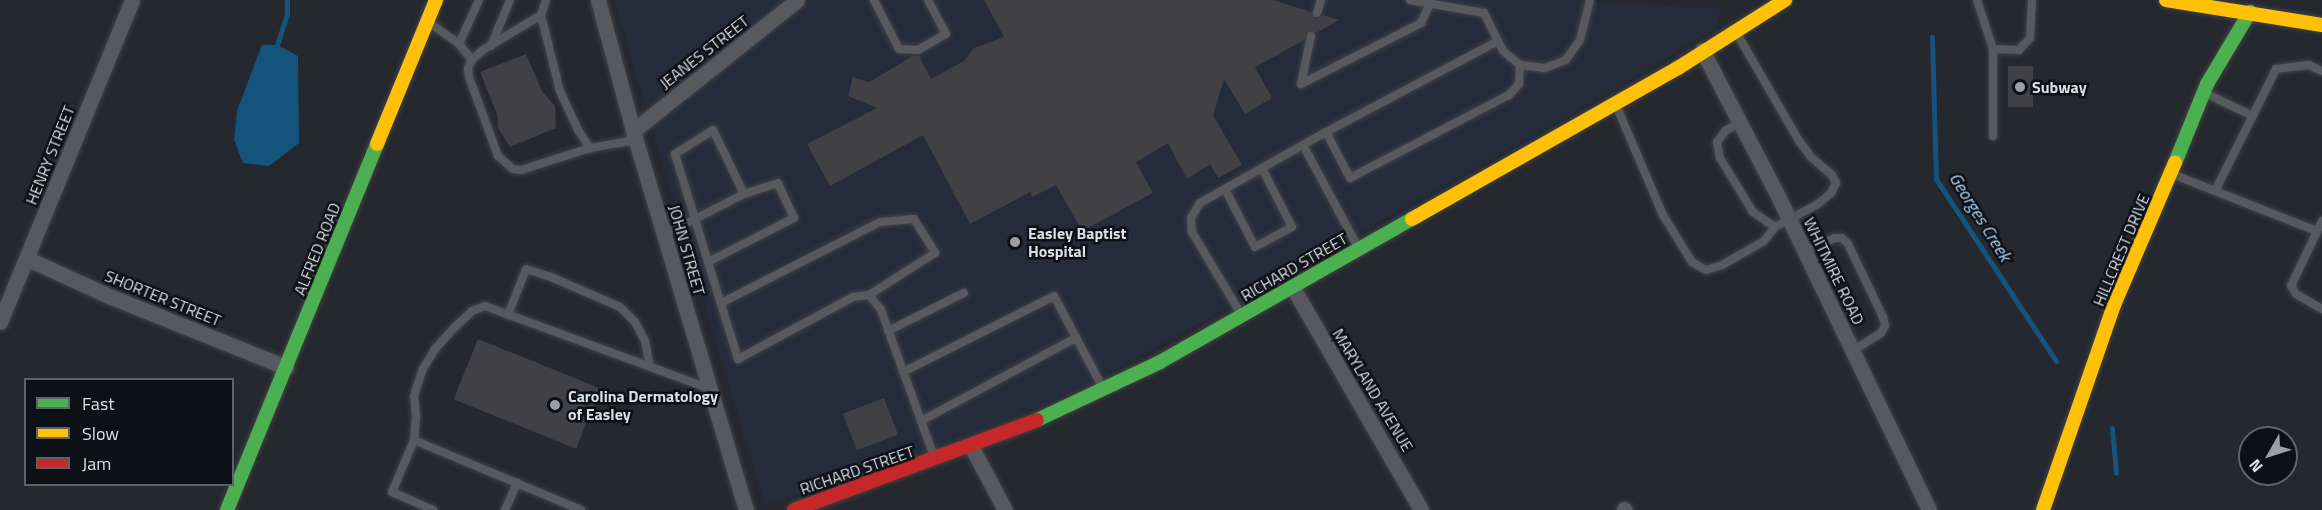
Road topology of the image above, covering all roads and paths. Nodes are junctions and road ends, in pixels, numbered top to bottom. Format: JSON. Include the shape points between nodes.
{"nodes":[{"id":1,"x":132,"y":0,"type":"edge"},
{"id":2,"x":436,"y":0,"type":"edge"},
{"id":3,"x":479,"y":0,"type":"edge"},
{"id":4,"x":510,"y":0,"type":"edge"},
{"id":5,"x":546,"y":0,"type":"edge"},
{"id":6,"x":598,"y":0,"type":"edge"},
{"id":7,"x":797,"y":0,"type":"edge"},
{"id":8,"x":874,"y":0,"type":"edge"},
{"id":9,"x":928,"y":0,"type":"edge"},
{"id":10,"x":1321,"y":0,"type":"edge"},
{"id":11,"x":1410,"y":0,"type":"edge"},
{"id":12,"x":1590,"y":0,"type":"edge"},
{"id":13,"x":1785,"y":0,"type":"edge"},
{"id":14,"x":1977,"y":0,"type":"edge"},
{"id":15,"x":2032,"y":0,"type":"edge"},
{"id":16,"x":2166,"y":0,"type":"edge"},
{"id":17,"x":1430,"y":3,"type":"junction"},
{"id":18,"x":2250,"y":12,"type":"junction"},
{"id":19,"x":1317,"y":14,"type":"dead end"},
{"id":20,"x":541,"y":15,"type":"junction"},
{"id":21,"x":428,"y":21,"type":"junction"},
{"id":22,"x":2322,"y":25,"type":"edge"},
{"id":23,"x":1735,"y":30,"type":"junction"},
{"id":24,"x":1311,"y":36,"type":"dead end"},
{"id":25,"x":1498,"y":41,"type":"junction"},
{"id":26,"x":459,"y":44,"type":"junction"},
{"id":27,"x":491,"y":46,"type":"junction"},
{"id":28,"x":1993,"y":48,"type":"junction"},
{"id":29,"x":1702,"y":50,"type":"junction"},
{"id":30,"x":472,"y":60,"type":"junction"},
{"id":31,"x":1520,"y":65,"type":"junction"},
{"id":32,"x":2322,"y":71,"type":"edge"},
{"id":33,"x":2204,"y":93,"type":"junction"},
{"id":34,"x":1615,"y":104,"type":"junction"},
{"id":35,"x":2253,"y":116,"type":"junction"},
{"id":36,"x":1740,"y":122,"type":"junction"},
{"id":37,"x":1326,"y":132,"type":"junction"},
{"id":38,"x":634,"y":135,"type":"junction"},
{"id":39,"x":1993,"y":136,"type":"dead end"},
{"id":40,"x":1303,"y":145,"type":"junction"},
{"id":41,"x":590,"y":148,"type":"junction"},
{"id":42,"x":1262,"y":168,"type":"junction"},
{"id":43,"x":2170,"y":174,"type":"junction"},
{"id":44,"x":1225,"y":189,"type":"junction"},
{"id":45,"x":2215,"y":191,"type":"junction"},
{"id":46,"x":744,"y":194,"type":"junction"},
{"id":47,"x":695,"y":219,"type":"junction"},
{"id":48,"x":1789,"y":220,"type":"junction"},
{"id":49,"x":2322,"y":221,"type":"edge"},
{"id":50,"x":1775,"y":227,"type":"junction"},
{"id":51,"x":2317,"y":231,"type":"junction"},
{"id":52,"x":664,"y":234,"type":"junction"},
{"id":53,"x":1359,"y":249,"type":"junction"},
{"id":54,"x":1804,"y":251,"type":"junction"},
{"id":55,"x":28,"y":259,"type":"junction"},
{"id":56,"x":708,"y":262,"type":"junction"},
{"id":57,"x":1293,"y":288,"type":"junction"},
{"id":58,"x":964,"y":293,"type":"dead end"},
{"id":59,"x":869,"y":296,"type":"junction"},
{"id":60,"x":721,"y":303,"type":"junction"},
{"id":61,"x":2322,"y":309,"type":"edge"},
{"id":62,"x":508,"y":315,"type":"junction"},
{"id":63,"x":1242,"y":316,"type":"junction"},
{"id":64,"x":0,"y":322,"type":"edge"},
{"id":65,"x":888,"y":331,"type":"junction"},
{"id":66,"x":1076,"y":338,"type":"junction"},
{"id":67,"x":1852,"y":351,"type":"junction"},
{"id":68,"x":650,"y":366,"type":"junction"},
{"id":69,"x":286,"y":367,"type":"junction"},
{"id":70,"x":903,"y":372,"type":"junction"},
{"id":71,"x":708,"y":388,"type":"junction"},
{"id":72,"x":1104,"y":389,"type":"junction"},
{"id":73,"x":921,"y":421,"type":"junction"},
{"id":74,"x":414,"y":440,"type":"junction"},
{"id":75,"x":971,"y":446,"type":"junction"},
{"id":76,"x":935,"y":460,"type":"junction"},
{"id":77,"x":517,"y":483,"type":"junction"},
{"id":78,"x":227,"y":510,"type":"edge"},
{"id":79,"x":433,"y":510,"type":"edge"},
{"id":80,"x":505,"y":510,"type":"edge"},
{"id":81,"x":581,"y":510,"type":"edge"},
{"id":82,"x":746,"y":510,"type":"edge"},
{"id":83,"x":794,"y":510,"type":"edge"},
{"id":84,"x":1005,"y":510,"type":"edge"},
{"id":85,"x":1421,"y":510,"type":"edge"},
{"id":86,"x":1929,"y":510,"type":"edge"},
{"id":87,"x":2043,"y":510,"type":"edge"}],
"edges":[{"from":1,"to":55,"type":"street","name":"HENRY STREET"},
{"from":2,"to":21,"type":"street","name":"ALFRED ROAD"},
{"from":3,"to":26,"type":"lane"},
{"from":4,"to":27,"type":"lane"},
{"from":5,"to":20,"type":"lane"},
{"from":6,"to":38,"type":"street","name":"JOHN STREET"},
{"from":7,"to":38,"type":"street","name":"JEANES STREET"},
{"from":8,"to":9,"type":"lane","via":[[899,49],[918,50],[946,34]]},
{"from":10,"to":19,"type":"lane"},
{"from":11,"to":17,"type":"lane"},
{"from":12,"to":31,"type":"lane","via":[[1580,40],[1566,60],[1545,68]]},
{"from":13,"to":23,"type":"street","name":"RICHARD STREET"},
{"from":14,"to":28,"type":"lane"},
{"from":15,"to":28,"type":"lane","via":[[2030,38],[2019,50]]},
{"from":16,"to":18,"type":"street"},
{"from":17,"to":24,"type":"lane","via":[[1421,23],[1301,84]]},
{"from":17,"to":25,"type":"lane","via":[[1484,13]]},
{"from":18,"to":22,"type":"street","via":[[2288,13]]},
{"from":18,"to":33,"type":"street","name":"HILLCREST DRIVE"},
{"from":20,"to":27,"type":"lane"},
{"from":20,"to":41,"type":"lane","via":[[560,91]]},
{"from":21,"to":26,"type":"lane"},
{"from":21,"to":69,"type":"street","name":"ALFRED ROAD"},
{"from":23,"to":29,"type":"street","name":"RICHARD STREET"},
{"from":23,"to":48,"type":"lane","via":[[1799,141],[1836,183],[1825,199]]},
{"from":25,"to":31,"type":"lane","via":[[1503,51]]},
{"from":25,"to":37,"type":"lane"},
{"from":26,"to":30,"type":"lane"},
{"from":27,"to":30,"type":"lane"},
{"from":28,"to":39,"type":"lane"},
{"from":29,"to":34,"type":"street","name":"RICHARD STREET"},
{"from":29,"to":36,"type":"street","name":"WHITMIRE ROAD"},
{"from":30,"to":41,"type":"lane","via":[[469,78],[492,145],[506,164],[521,170]]},
{"from":31,"to":37,"type":"lane","via":[[1519,84],[1509,95],[1350,178]]},
{"from":32,"to":35,"type":"lane","via":[[2309,65],[2276,69]]},
{"from":33,"to":35,"type":"lane"},
{"from":33,"to":43,"type":"street","name":"HILLCREST DRIVE"},
{"from":34,"to":50,"type":"lane","via":[[1663,215],[1692,262],[1706,270],[1722,265],[1764,241]]},
{"from":34,"to":53,"type":"street","name":"RICHARD STREET"},
{"from":35,"to":45,"type":"lane"},
{"from":36,"to":48,"type":"street","name":"WHITMIRE ROAD"},
{"from":36,"to":50,"type":"lane","via":[[1725,131],[1717,142],[1720,158],[1753,212]]},
{"from":37,"to":40,"type":"lane"},
{"from":38,"to":41,"type":"lane"},
{"from":38,"to":52,"type":"street","name":"JOHN STREET"},
{"from":40,"to":42,"type":"lane"},
{"from":40,"to":53,"type":"lane"},
{"from":42,"to":44,"type":"lane"},
{"from":42,"to":44,"type":"lane","via":[[1292,227],[1255,247]]},
{"from":43,"to":45,"type":"lane"},
{"from":43,"to":87,"type":"street","name":"HILLCREST DRIVE","via":[[2114,305]]},
{"from":44,"to":63,"type":"lane","via":[[1200,203],[1191,218],[1192,232]]},
{"from":45,"to":51,"type":"lane"},
{"from":46,"to":47,"type":"lane"},
{"from":46,"to":47,"type":"lane","via":[[713,130],[675,154]]},
{"from":46,"to":56,"type":"lane","via":[[778,183],[794,218]]},
{"from":47,"to":52,"type":"lane"},
{"from":47,"to":56,"type":"lane"},
{"from":48,"to":50,"type":"lane"},
{"from":48,"to":54,"type":"street","name":"WHITMIRE ROAD"},
{"from":49,"to":51,"type":"lane"},
{"from":51,"to":61,"type":"lane","via":[[2291,286],[2296,294]]},
{"from":52,"to":71,"type":"street","name":"JOHN STREET"},
{"from":53,"to":57,"type":"street","name":"RICHARD STREET"},
{"from":54,"to":67,"type":"street","name":"WHITMIRE ROAD"},
{"from":54,"to":67,"type":"lane","via":[[1834,238],[1842,238],[1848,244],[1885,326],[1881,333]]},
{"from":55,"to":64,"type":"street","name":"HENRY STREET"},
{"from":55,"to":69,"type":"street","name":"SHORTER STREET"},
{"from":56,"to":60,"type":"lane"},
{"from":57,"to":63,"type":"street","name":"RICHARD STREET"},
{"from":57,"to":85,"type":"street","name":"MARYLAND AVENUE"},
{"from":58,"to":65,"type":"lane"},
{"from":59,"to":60,"type":"lane","via":[[853,297],[738,359]]},
{"from":59,"to":60,"type":"lane","via":[[935,253],[914,219],[880,222]]},
{"from":59,"to":65,"type":"lane","via":[[881,310]]},
{"from":62,"to":68,"type":"lane"},
{"from":62,"to":68,"type":"lane","via":[[526,269],[551,277],[620,307],[635,322],[645,341]]},
{"from":62,"to":74,"type":"lane","via":[[486,306],[472,311],[435,350],[423,369],[414,396]]},
{"from":63,"to":72,"type":"street","name":"RICHARD STREET"},
{"from":65,"to":70,"type":"lane"},
{"from":66,"to":70,"type":"lane","via":[[1054,296]]},
{"from":66,"to":72,"type":"lane"},
{"from":66,"to":73,"type":"lane"},
{"from":67,"to":86,"type":"street","name":"WHITMIRE ROAD"},
{"from":68,"to":71,"type":"lane"},
{"from":69,"to":78,"type":"street","name":"ALFRED ROAD"},
{"from":70,"to":73,"type":"lane"},
{"from":71,"to":82,"type":"street","name":"JOHN STREET"},
{"from":72,"to":75,"type":"street","name":"RICHARD STREET"},
{"from":73,"to":76,"type":"lane"},
{"from":74,"to":77,"type":"lane"},
{"from":74,"to":79,"type":"lane","via":[[392,492]]},
{"from":75,"to":76,"type":"street","name":"RICHARD STREET"},
{"from":75,"to":84,"type":"street"},
{"from":76,"to":83,"type":"street","name":"RICHARD STREET"},
{"from":77,"to":80,"type":"lane"},
{"from":77,"to":81,"type":"lane"}]}
